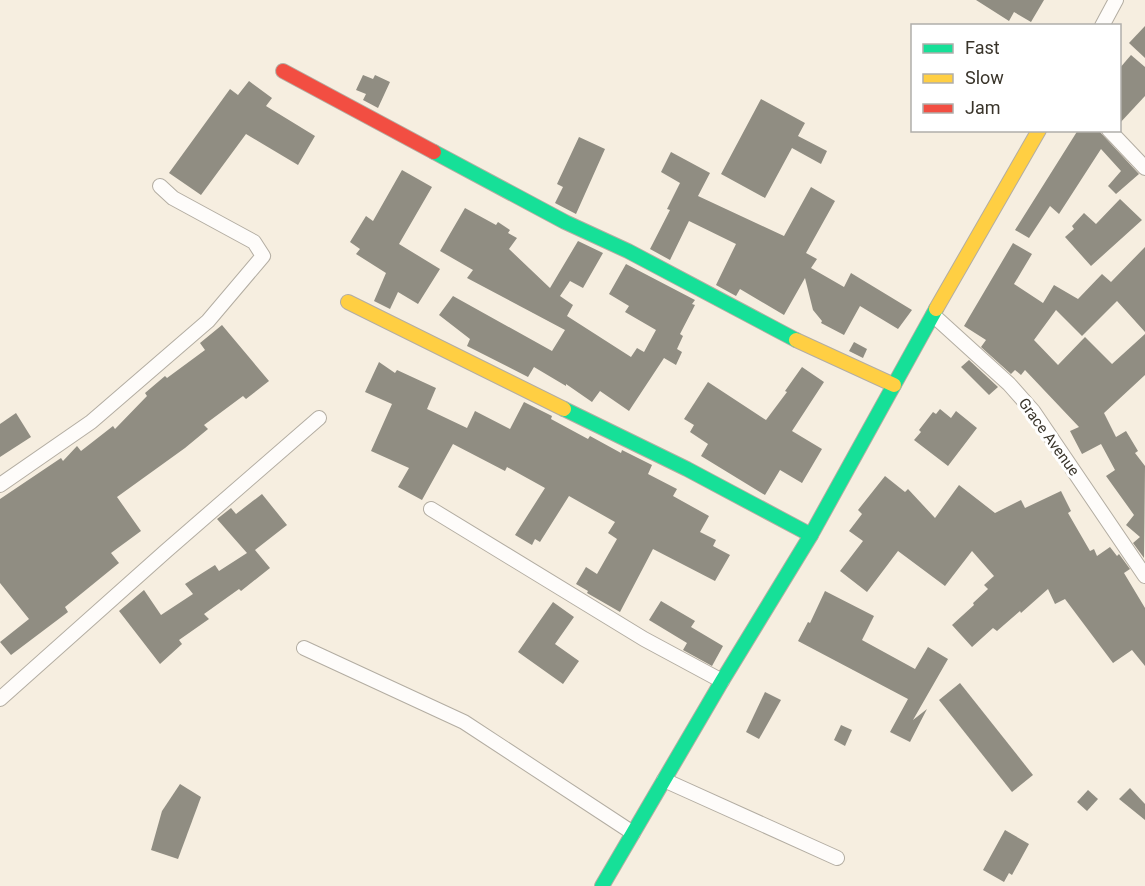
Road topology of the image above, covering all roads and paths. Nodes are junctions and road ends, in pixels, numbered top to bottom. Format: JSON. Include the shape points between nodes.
{"nodes":[{"id":1,"x":1116,"y":0,"type":"edge"},
{"id":2,"x":1103,"y":24,"type":"edge"},
{"id":3,"x":283,"y":71,"type":"dead end"},
{"id":4,"x":1038,"y":132,"type":"edge"},
{"id":5,"x":1111,"y":132,"type":"edge"},
{"id":6,"x":1145,"y":168,"type":"edge"},
{"id":7,"x":160,"y":186,"type":"dead end"},
{"id":8,"x":348,"y":302,"type":"dead end"},
{"id":9,"x":933,"y":315,"type":"junction"},
{"id":10,"x":894,"y":386,"type":"junction"},
{"id":11,"x":319,"y":418,"type":"dead end"},
{"id":12,"x":0,"y":485,"type":"edge"},
{"id":13,"x":431,"y":509,"type":"dead end"},
{"id":14,"x":811,"y":535,"type":"junction"},
{"id":15,"x":1145,"y":576,"type":"edge"},
{"id":16,"x":304,"y":648,"type":"dead end"},
{"id":17,"x":722,"y":681,"type":"junction"},
{"id":18,"x":0,"y":699,"type":"edge"},
{"id":19,"x":664,"y":780,"type":"junction"},
{"id":20,"x":633,"y":833,"type":"junction"},
{"id":21,"x":837,"y":858,"type":"dead end"},
{"id":22,"x":602,"y":886,"type":"edge"}],
"edges":[{"from":1,"to":2,"type":"street"},
{"from":3,"to":10,"type":"street","via":[[788,337]]},
{"from":4,"to":9,"type":"street"},
{"from":5,"to":6,"type":"street"},
{"from":7,"to":12,"type":"street","via":[[173,198],[254,242],[263,256],[208,321],[91,422]]},
{"from":8,"to":14,"type":"street","via":[[687,469]]},
{"from":9,"to":10,"type":"street"},
{"from":9,"to":15,"type":"street","name":"Grace Avenue","via":[[1033,411]]},
{"from":10,"to":14,"type":"street"},
{"from":11,"to":18,"type":"street"},
{"from":13,"to":17,"type":"street","via":[[644,639]]},
{"from":14,"to":17,"type":"street"},
{"from":16,"to":20,"type":"street","via":[[464,722]]},
{"from":17,"to":19,"type":"street"},
{"from":19,"to":20,"type":"street"},
{"from":19,"to":21,"type":"street"},
{"from":20,"to":22,"type":"street"}]}
